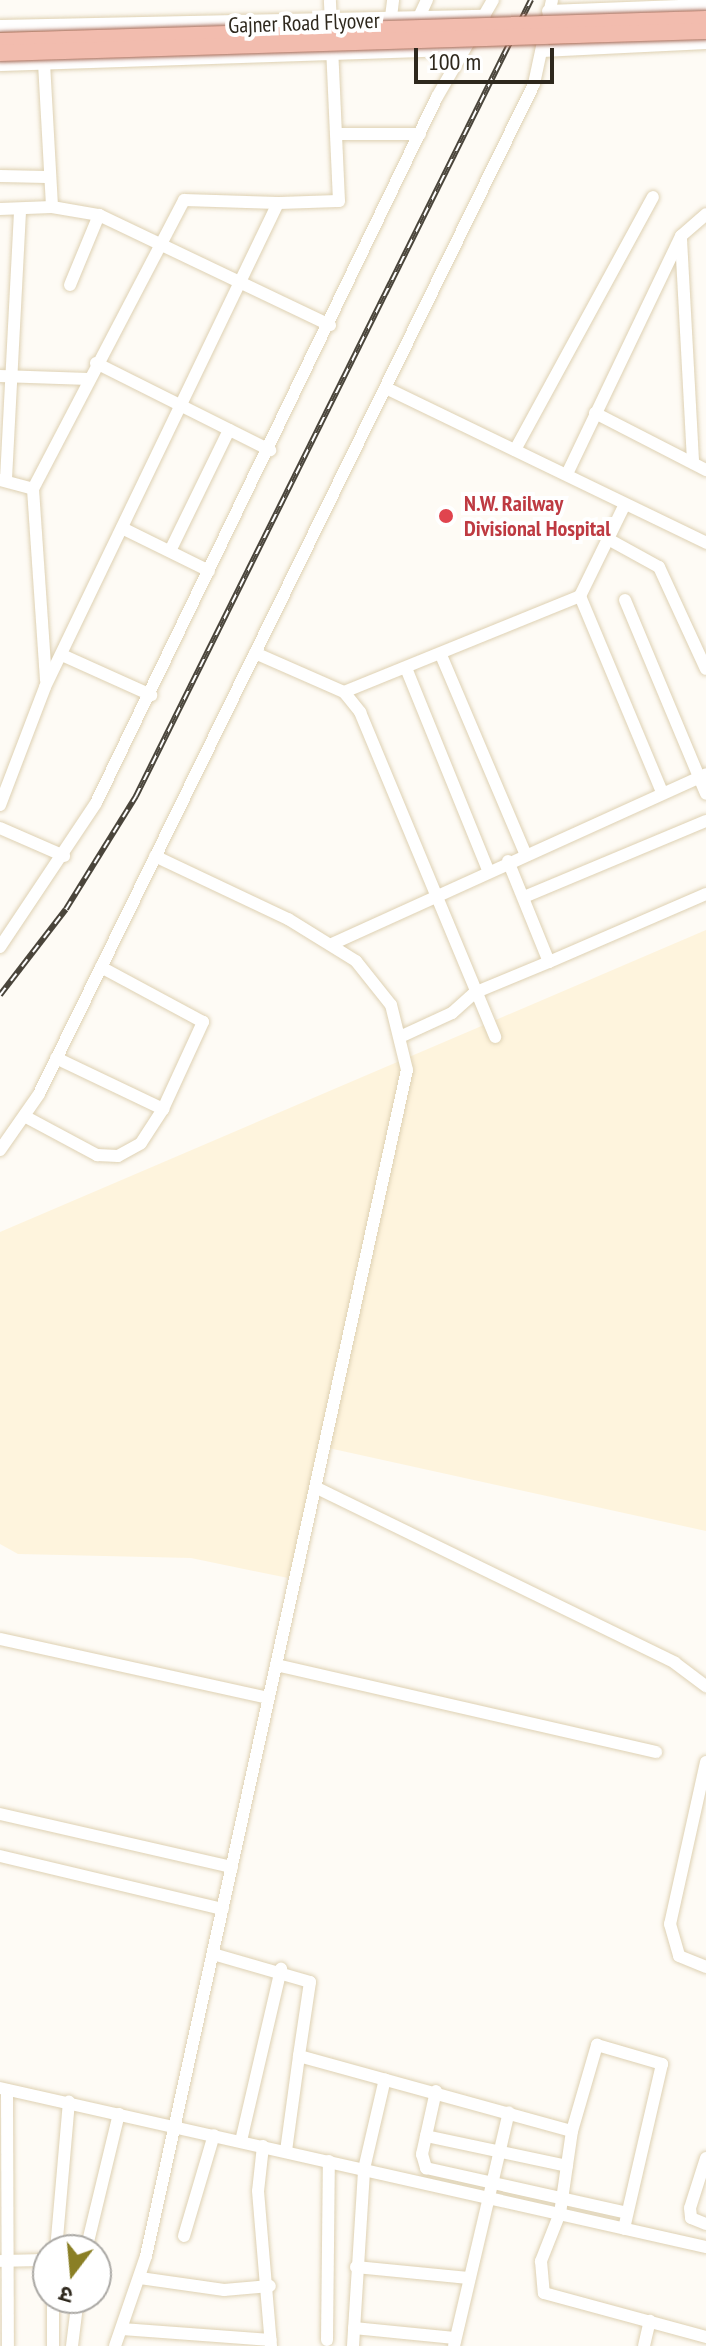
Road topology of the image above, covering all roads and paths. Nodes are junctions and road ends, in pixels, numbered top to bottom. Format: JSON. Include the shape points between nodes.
{"nodes":[{"id":1,"x":330,"y":0,"type":"edge"},
{"id":2,"x":393,"y":0,"type":"edge"},
{"id":3,"x":427,"y":0,"type":"edge"},
{"id":4,"x":493,"y":0,"type":"edge"},
{"id":5,"x":550,"y":5,"type":"edge"},
{"id":6,"x":706,"y":5,"type":"edge"},
{"id":7,"x":485,"y":16,"type":"junction"},
{"id":8,"x":391,"y":17,"type":"junction"},
{"id":9,"x":419,"y":17,"type":"junction"},
{"id":10,"x":330,"y":18,"type":"junction"},
{"id":11,"x":706,"y":19,"type":"edge"},
{"id":12,"x":0,"y":26,"type":"edge"},
{"id":13,"x":706,"y":31,"type":"edge"},
{"id":14,"x":0,"y":41,"type":"edge"},
{"id":15,"x":706,"y":43,"type":"edge"},
{"id":16,"x":461,"y":50,"type":"junction"},
{"id":17,"x":543,"y":51,"type":"junction"},
{"id":18,"x":0,"y":53,"type":"edge"},
{"id":19,"x":333,"y":53,"type":"junction"},
{"id":20,"x":44,"y":63,"type":"junction"},
{"id":21,"x":0,"y":65,"type":"edge"},
{"id":22,"x":337,"y":134,"type":"junction"},
{"id":23,"x":420,"y":134,"type":"junction"},
{"id":24,"x":0,"y":176,"type":"edge"},
{"id":25,"x":46,"y":177,"type":"junction"},
{"id":26,"x":653,"y":197,"type":"dead end"},
{"id":27,"x":278,"y":203,"type":"junction"},
{"id":28,"x":52,"y":207,"type":"junction"},
{"id":29,"x":0,"y":209,"type":"edge"},
{"id":30,"x":20,"y":210,"type":"junction"},
{"id":31,"x":706,"y":214,"type":"edge"},
{"id":32,"x":99,"y":215,"type":"junction"},
{"id":33,"x":681,"y":236,"type":"junction"},
{"id":34,"x":158,"y":241,"type":"junction"},
{"id":35,"x":242,"y":282,"type":"junction"},
{"id":36,"x":70,"y":285,"type":"dead end"},
{"id":37,"x":330,"y":325,"type":"junction"},
{"id":38,"x":96,"y":363,"type":"junction"},
{"id":39,"x":4,"y":376,"type":"edge"},
{"id":40,"x":89,"y":379,"type":"junction"},
{"id":41,"x":386,"y":388,"type":"junction"},
{"id":42,"x":180,"y":406,"type":"junction"},
{"id":43,"x":595,"y":413,"type":"junction"},
{"id":44,"x":229,"y":430,"type":"junction"},
{"id":45,"x":270,"y":450,"type":"junction"},
{"id":46,"x":515,"y":450,"type":"junction"},
{"id":47,"x":693,"y":463,"type":"junction"},
{"id":48,"x":706,"y":470,"type":"edge"},
{"id":49,"x":567,"y":474,"type":"junction"},
{"id":50,"x":3,"y":479,"type":"edge"},
{"id":51,"x":33,"y":489,"type":"junction"},
{"id":52,"x":625,"y":504,"type":"junction"},
{"id":53,"x":122,"y":528,"type":"junction"},
{"id":54,"x":608,"y":539,"type":"junction"},
{"id":55,"x":706,"y":543,"type":"edge"},
{"id":56,"x":170,"y":551,"type":"junction"},
{"id":57,"x":209,"y":571,"type":"junction"},
{"id":58,"x":580,"y":596,"type":"junction"},
{"id":59,"x":625,"y":600,"type":"dead end"},
{"id":60,"x":255,"y":653,"type":"junction"},
{"id":61,"x":62,"y":655,"type":"junction"},
{"id":62,"x":441,"y":655,"type":"junction"},
{"id":63,"x":406,"y":668,"type":"junction"},
{"id":64,"x":706,"y":669,"type":"edge"},
{"id":65,"x":45,"y":687,"type":"junction"},
{"id":66,"x":344,"y":692,"type":"junction"},
{"id":67,"x":151,"y":695,"type":"junction"},
{"id":68,"x":702,"y":775,"type":"edge"},
{"id":69,"x":662,"y":792,"type":"junction"},
{"id":70,"x":706,"y":794,"type":"edge"},
{"id":71,"x":0,"y":805,"type":"edge"},
{"id":72,"x":706,"y":821,"type":"edge"},
{"id":73,"x":0,"y":828,"type":"edge"},
{"id":74,"x":525,"y":853,"type":"junction"},
{"id":75,"x":64,"y":856,"type":"junction"},
{"id":76,"x":155,"y":856,"type":"junction"},
{"id":77,"x":508,"y":861,"type":"junction"},
{"id":78,"x":488,"y":870,"type":"junction"},
{"id":79,"x":432,"y":894,"type":"junction"},
{"id":80,"x":706,"y":894,"type":"edge"},
{"id":81,"x":524,"y":897,"type":"junction"},
{"id":82,"x":332,"y":944,"type":"junction"},
{"id":83,"x":0,"y":947,"type":"edge"},
{"id":84,"x":549,"y":962,"type":"junction"},
{"id":85,"x":101,"y":967,"type":"junction"},
{"id":86,"x":474,"y":993,"type":"junction"},
{"id":87,"x":402,"y":1036,"type":"junction"},
{"id":88,"x":495,"y":1037,"type":"dead end"},
{"id":89,"x":56,"y":1058,"type":"junction"},
{"id":90,"x":163,"y":1109,"type":"junction"},
{"id":91,"x":26,"y":1117,"type":"junction"},
{"id":92,"x":0,"y":1150,"type":"edge"},
{"id":93,"x":319,"y":1489,"type":"junction"},
{"id":94,"x":0,"y":1639,"type":"edge"},
{"id":95,"x":276,"y":1665,"type":"junction"},
{"id":96,"x":706,"y":1686,"type":"edge"},
{"id":97,"x":268,"y":1698,"type":"junction"},
{"id":98,"x":656,"y":1752,"type":"dead end"},
{"id":99,"x":706,"y":1762,"type":"edge"},
{"id":100,"x":0,"y":1814,"type":"edge"},
{"id":101,"x":0,"y":1856,"type":"edge"},
{"id":102,"x":232,"y":1867,"type":"junction"},
{"id":103,"x":223,"y":1909,"type":"junction"},
{"id":104,"x":213,"y":1954,"type":"junction"},
{"id":105,"x":706,"y":1967,"type":"edge"},
{"id":106,"x":281,"y":1969,"type":"junction"},
{"id":107,"x":299,"y":2056,"type":"junction"},
{"id":108,"x":385,"y":2079,"type":"junction"},
{"id":109,"x":4,"y":2089,"type":"edge"},
{"id":110,"x":436,"y":2091,"type":"junction"},
{"id":111,"x":69,"y":2102,"type":"junction"},
{"id":112,"x":509,"y":2112,"type":"junction"},
{"id":113,"x":119,"y":2114,"type":"junction"},
{"id":114,"x":170,"y":2127,"type":"junction"},
{"id":115,"x":572,"y":2131,"type":"junction"},
{"id":116,"x":214,"y":2135,"type":"junction"},
{"id":117,"x":426,"y":2136,"type":"junction"},
{"id":118,"x":241,"y":2141,"type":"junction"},
{"id":119,"x":263,"y":2146,"type":"junction"},
{"id":120,"x":3,"y":2149,"type":"edge"},
{"id":121,"x":286,"y":2151,"type":"junction"},
{"id":122,"x":499,"y":2152,"type":"junction"},
{"id":123,"x":706,"y":2158,"type":"edge"},
{"id":124,"x":329,"y":2161,"type":"junction"},
{"id":125,"x":567,"y":2166,"type":"junction"},
{"id":126,"x":364,"y":2169,"type":"junction"},
{"id":127,"x":492,"y":2182,"type":"junction"},
{"id":128,"x":488,"y":2196,"type":"junction"},
{"id":129,"x":562,"y":2198,"type":"junction"},
{"id":130,"x":560,"y":2213,"type":"junction"},
{"id":131,"x":627,"y":2213,"type":"junction"},
{"id":132,"x":706,"y":2224,"type":"edge"},
{"id":133,"x":624,"y":2229,"type":"junction"},
{"id":134,"x":57,"y":2234,"type":"edge"},
{"id":135,"x":90,"y":2234,"type":"edge"},
{"id":136,"x":184,"y":2236,"type":"dead end"},
{"id":137,"x":706,"y":2247,"type":"edge"},
{"id":138,"x":32,"y":2260,"type":"edge"},
{"id":139,"x":4,"y":2261,"type":"edge"},
{"id":140,"x":356,"y":2267,"type":"junction"},
{"id":141,"x":140,"y":2278,"type":"junction"},
{"id":142,"x":468,"y":2278,"type":"junction"},
{"id":143,"x":270,"y":2286,"type":"junction"},
{"id":144,"x":4,"y":2300,"type":"edge"},
{"id":145,"x":53,"y":2314,"type":"edge"},
{"id":146,"x":76,"y":2314,"type":"edge"},
{"id":147,"x":650,"y":2321,"type":"junction"},
{"id":148,"x":354,"y":2328,"type":"junction"},
{"id":149,"x":122,"y":2329,"type":"junction"},
{"id":150,"x":706,"y":2337,"type":"edge"},
{"id":151,"x":327,"y":2340,"type":"dead end"},
{"id":152,"x":454,"y":2342,"type":"edge"},
{"id":153,"x":271,"y":2343,"type":"edge"},
{"id":154,"x":8,"y":2346,"type":"edge"},
{"id":155,"x":53,"y":2346,"type":"edge"},
{"id":156,"x":72,"y":2346,"type":"edge"},
{"id":157,"x":115,"y":2346,"type":"edge"},
{"id":158,"x":353,"y":2346,"type":"edge"},
{"id":159,"x":644,"y":2346,"type":"edge"}],
"edges":[{"from":1,"to":10,"type":"street"},
{"from":2,"to":8,"type":"street"},
{"from":3,"to":9,"type":"street"},
{"from":4,"to":7,"type":"street"},
{"from":5,"to":6,"type":"street"},
{"from":5,"to":17,"type":"street"},
{"from":7,"to":9,"type":"street"},
{"from":7,"to":16,"type":"street"},
{"from":8,"to":9,"type":"street"},
{"from":8,"to":10,"type":"street"},
{"from":10,"to":12,"type":"street"},
{"from":10,"to":19,"type":"street"},
{"from":11,"to":14,"type":"main road","name":"Gajner Road Flyover","bridge":true},
{"from":13,"to":18,"type":"main road","name":"Gajner Road Flyover","bridge":true},
{"from":15,"to":17,"type":"street"},
{"from":16,"to":19,"type":"street"},
{"from":16,"to":23,"type":"street"},
{"from":17,"to":41,"type":"street","via":[[534,84]]},
{"from":19,"to":20,"type":"street"},
{"from":19,"to":22,"type":"street"},
{"from":20,"to":21,"type":"street"},
{"from":20,"to":25,"type":"street"},
{"from":22,"to":23,"type":"street"},
{"from":22,"to":27,"type":"street","via":[[339,201]]},
{"from":23,"to":37,"type":"street"},
{"from":24,"to":25,"type":"street"},
{"from":25,"to":28,"type":"street"},
{"from":26,"to":46,"type":"street"},
{"from":27,"to":34,"type":"street","via":[[184,200]]},
{"from":27,"to":35,"type":"street"},
{"from":28,"to":30,"type":"street"},
{"from":28,"to":32,"type":"street"},
{"from":29,"to":30,"type":"street"},
{"from":30,"to":39,"type":"street"},
{"from":31,"to":33,"type":"street"},
{"from":32,"to":34,"type":"street"},
{"from":32,"to":36,"type":"street"},
{"from":33,"to":43,"type":"street"},
{"from":33,"to":47,"type":"street"},
{"from":34,"to":35,"type":"street"},
{"from":34,"to":38,"type":"street"},
{"from":35,"to":37,"type":"street"},
{"from":35,"to":42,"type":"street"},
{"from":37,"to":45,"type":"street"},
{"from":38,"to":40,"type":"street"},
{"from":38,"to":42,"type":"street"},
{"from":39,"to":40,"type":"street"},
{"from":39,"to":50,"type":"street"},
{"from":40,"to":51,"type":"street"},
{"from":41,"to":46,"type":"street"},
{"from":41,"to":60,"type":"street"},
{"from":42,"to":44,"type":"street"},
{"from":42,"to":53,"type":"street"},
{"from":43,"to":47,"type":"street"},
{"from":43,"to":49,"type":"street"},
{"from":44,"to":45,"type":"street"},
{"from":44,"to":56,"type":"street"},
{"from":45,"to":57,"type":"street"},
{"from":46,"to":49,"type":"street"},
{"from":47,"to":48,"type":"street"},
{"from":49,"to":52,"type":"street"},
{"from":50,"to":51,"type":"street"},
{"from":51,"to":65,"type":"street","via":[[48,631]]},
{"from":52,"to":54,"type":"street"},
{"from":52,"to":55,"type":"street"},
{"from":53,"to":56,"type":"street"},
{"from":53,"to":61,"type":"street"},
{"from":54,"to":58,"type":"street"},
{"from":54,"to":64,"type":"street","via":[[659,567]]},
{"from":56,"to":57,"type":"street"},
{"from":57,"to":67,"type":"street"},
{"from":58,"to":62,"type":"street"},
{"from":58,"to":69,"type":"street"},
{"from":59,"to":68,"type":"street"},
{"from":60,"to":66,"type":"street"},
{"from":60,"to":76,"type":"street"},
{"from":61,"to":65,"type":"street"},
{"from":61,"to":67,"type":"street"},
{"from":62,"to":63,"type":"street"},
{"from":62,"to":74,"type":"street"},
{"from":63,"to":66,"type":"street"},
{"from":63,"to":78,"type":"street"},
{"from":65,"to":71,"type":"street"},
{"from":66,"to":79,"type":"street","via":[[367,726]]},
{"from":67,"to":75,"type":"street"},
{"from":68,"to":69,"type":"street"},
{"from":68,"to":70,"type":"street"},
{"from":69,"to":74,"type":"street"},
{"from":72,"to":81,"type":"street"},
{"from":73,"to":75,"type":"street"},
{"from":74,"to":77,"type":"street"},
{"from":75,"to":83,"type":"street"},
{"from":76,"to":82,"type":"street"},
{"from":76,"to":85,"type":"street"},
{"from":77,"to":78,"type":"street"},
{"from":77,"to":81,"type":"street"},
{"from":78,"to":79,"type":"street"},
{"from":79,"to":82,"type":"street"},
{"from":79,"to":86,"type":"street"},
{"from":80,"to":84,"type":"street"},
{"from":81,"to":84,"type":"street"},
{"from":82,"to":87,"type":"street","via":[[381,986]]},
{"from":84,"to":86,"type":"street"},
{"from":85,"to":89,"type":"street"},
{"from":85,"to":90,"type":"street","via":[[203,1022]]},
{"from":86,"to":87,"type":"street","via":[[452,1013]]},
{"from":86,"to":88,"type":"street"},
{"from":87,"to":93,"type":"street","via":[[407,1090]]},
{"from":89,"to":90,"type":"street"},
{"from":89,"to":91,"type":"street"},
{"from":90,"to":91,"type":"street","via":[[141,1143],[118,1156],[97,1155]]},
{"from":91,"to":92,"type":"street"},
{"from":93,"to":95,"type":"street"},
{"from":93,"to":96,"type":"street","via":[[675,1663]]},
{"from":94,"to":97,"type":"street"},
{"from":95,"to":97,"type":"street"},
{"from":95,"to":98,"type":"street"},
{"from":97,"to":102,"type":"street"},
{"from":99,"to":105,"type":"street","via":[[670,1924],[679,1956]]},
{"from":100,"to":102,"type":"street"},
{"from":101,"to":103,"type":"street"},
{"from":102,"to":103,"type":"street"},
{"from":103,"to":104,"type":"street"},
{"from":104,"to":106,"type":"street"},
{"from":104,"to":114,"type":"street"},
{"from":106,"to":107,"type":"street","via":[[310,1982]]},
{"from":106,"to":118,"type":"street"},
{"from":107,"to":108,"type":"street"},
{"from":107,"to":121,"type":"street"},
{"from":108,"to":110,"type":"street"},
{"from":108,"to":126,"type":"street"},
{"from":109,"to":111,"type":"street"},
{"from":109,"to":120,"type":"street"},
{"from":110,"to":112,"type":"street"},
{"from":110,"to":117,"type":"street"},
{"from":111,"to":113,"type":"street"},
{"from":111,"to":134,"type":"street"},
{"from":112,"to":115,"type":"street"},
{"from":112,"to":122,"type":"street"},
{"from":113,"to":114,"type":"street"},
{"from":113,"to":135,"type":"street"},
{"from":114,"to":116,"type":"street"},
{"from":114,"to":141,"type":"street"},
{"from":115,"to":125,"type":"street"},
{"from":115,"to":131,"type":"street","via":[[597,2045],[662,2064]]},
{"from":116,"to":118,"type":"street"},
{"from":116,"to":136,"type":"street"},
{"from":117,"to":122,"type":"street"},
{"from":117,"to":127,"type":"street","via":[[426,2168]]},
{"from":118,"to":119,"type":"street"},
{"from":119,"to":121,"type":"street"},
{"from":119,"to":143,"type":"street","via":[[258,2191]]},
{"from":120,"to":139,"type":"street"},
{"from":121,"to":124,"type":"street"},
{"from":122,"to":125,"type":"street"},
{"from":122,"to":127,"type":"street"},
{"from":123,"to":132,"type":"street","via":[[690,2208],[691,2218]]},
{"from":124,"to":126,"type":"street"},
{"from":124,"to":151,"type":"street"},
{"from":125,"to":129,"type":"street"},
{"from":126,"to":128,"type":"street"},
{"from":126,"to":140,"type":"street"},
{"from":127,"to":128,"type":"street"},
{"from":127,"to":129,"type":"street"},
{"from":128,"to":130,"type":"street"},
{"from":128,"to":142,"type":"street"},
{"from":129,"to":130,"type":"street"},
{"from":129,"to":131,"type":"street"},
{"from":130,"to":133,"type":"street"},
{"from":130,"to":147,"type":"street","via":[[541,2261],[544,2293]]},
{"from":131,"to":133,"type":"street"},
{"from":133,"to":137,"type":"street"},
{"from":138,"to":139,"type":"street"},
{"from":139,"to":144,"type":"street"},
{"from":140,"to":142,"type":"street"},
{"from":140,"to":148,"type":"street"},
{"from":141,"to":143,"type":"street","via":[[224,2290]]},
{"from":141,"to":149,"type":"street"},
{"from":142,"to":152,"type":"street"},
{"from":143,"to":153,"type":"street"},
{"from":144,"to":154,"type":"street"},
{"from":145,"to":155,"type":"street"},
{"from":146,"to":156,"type":"street"},
{"from":147,"to":150,"type":"street"},
{"from":147,"to":159,"type":"street"},
{"from":148,"to":152,"type":"street"},
{"from":148,"to":158,"type":"street"},
{"from":149,"to":153,"type":"street"},
{"from":149,"to":157,"type":"street"}]}
